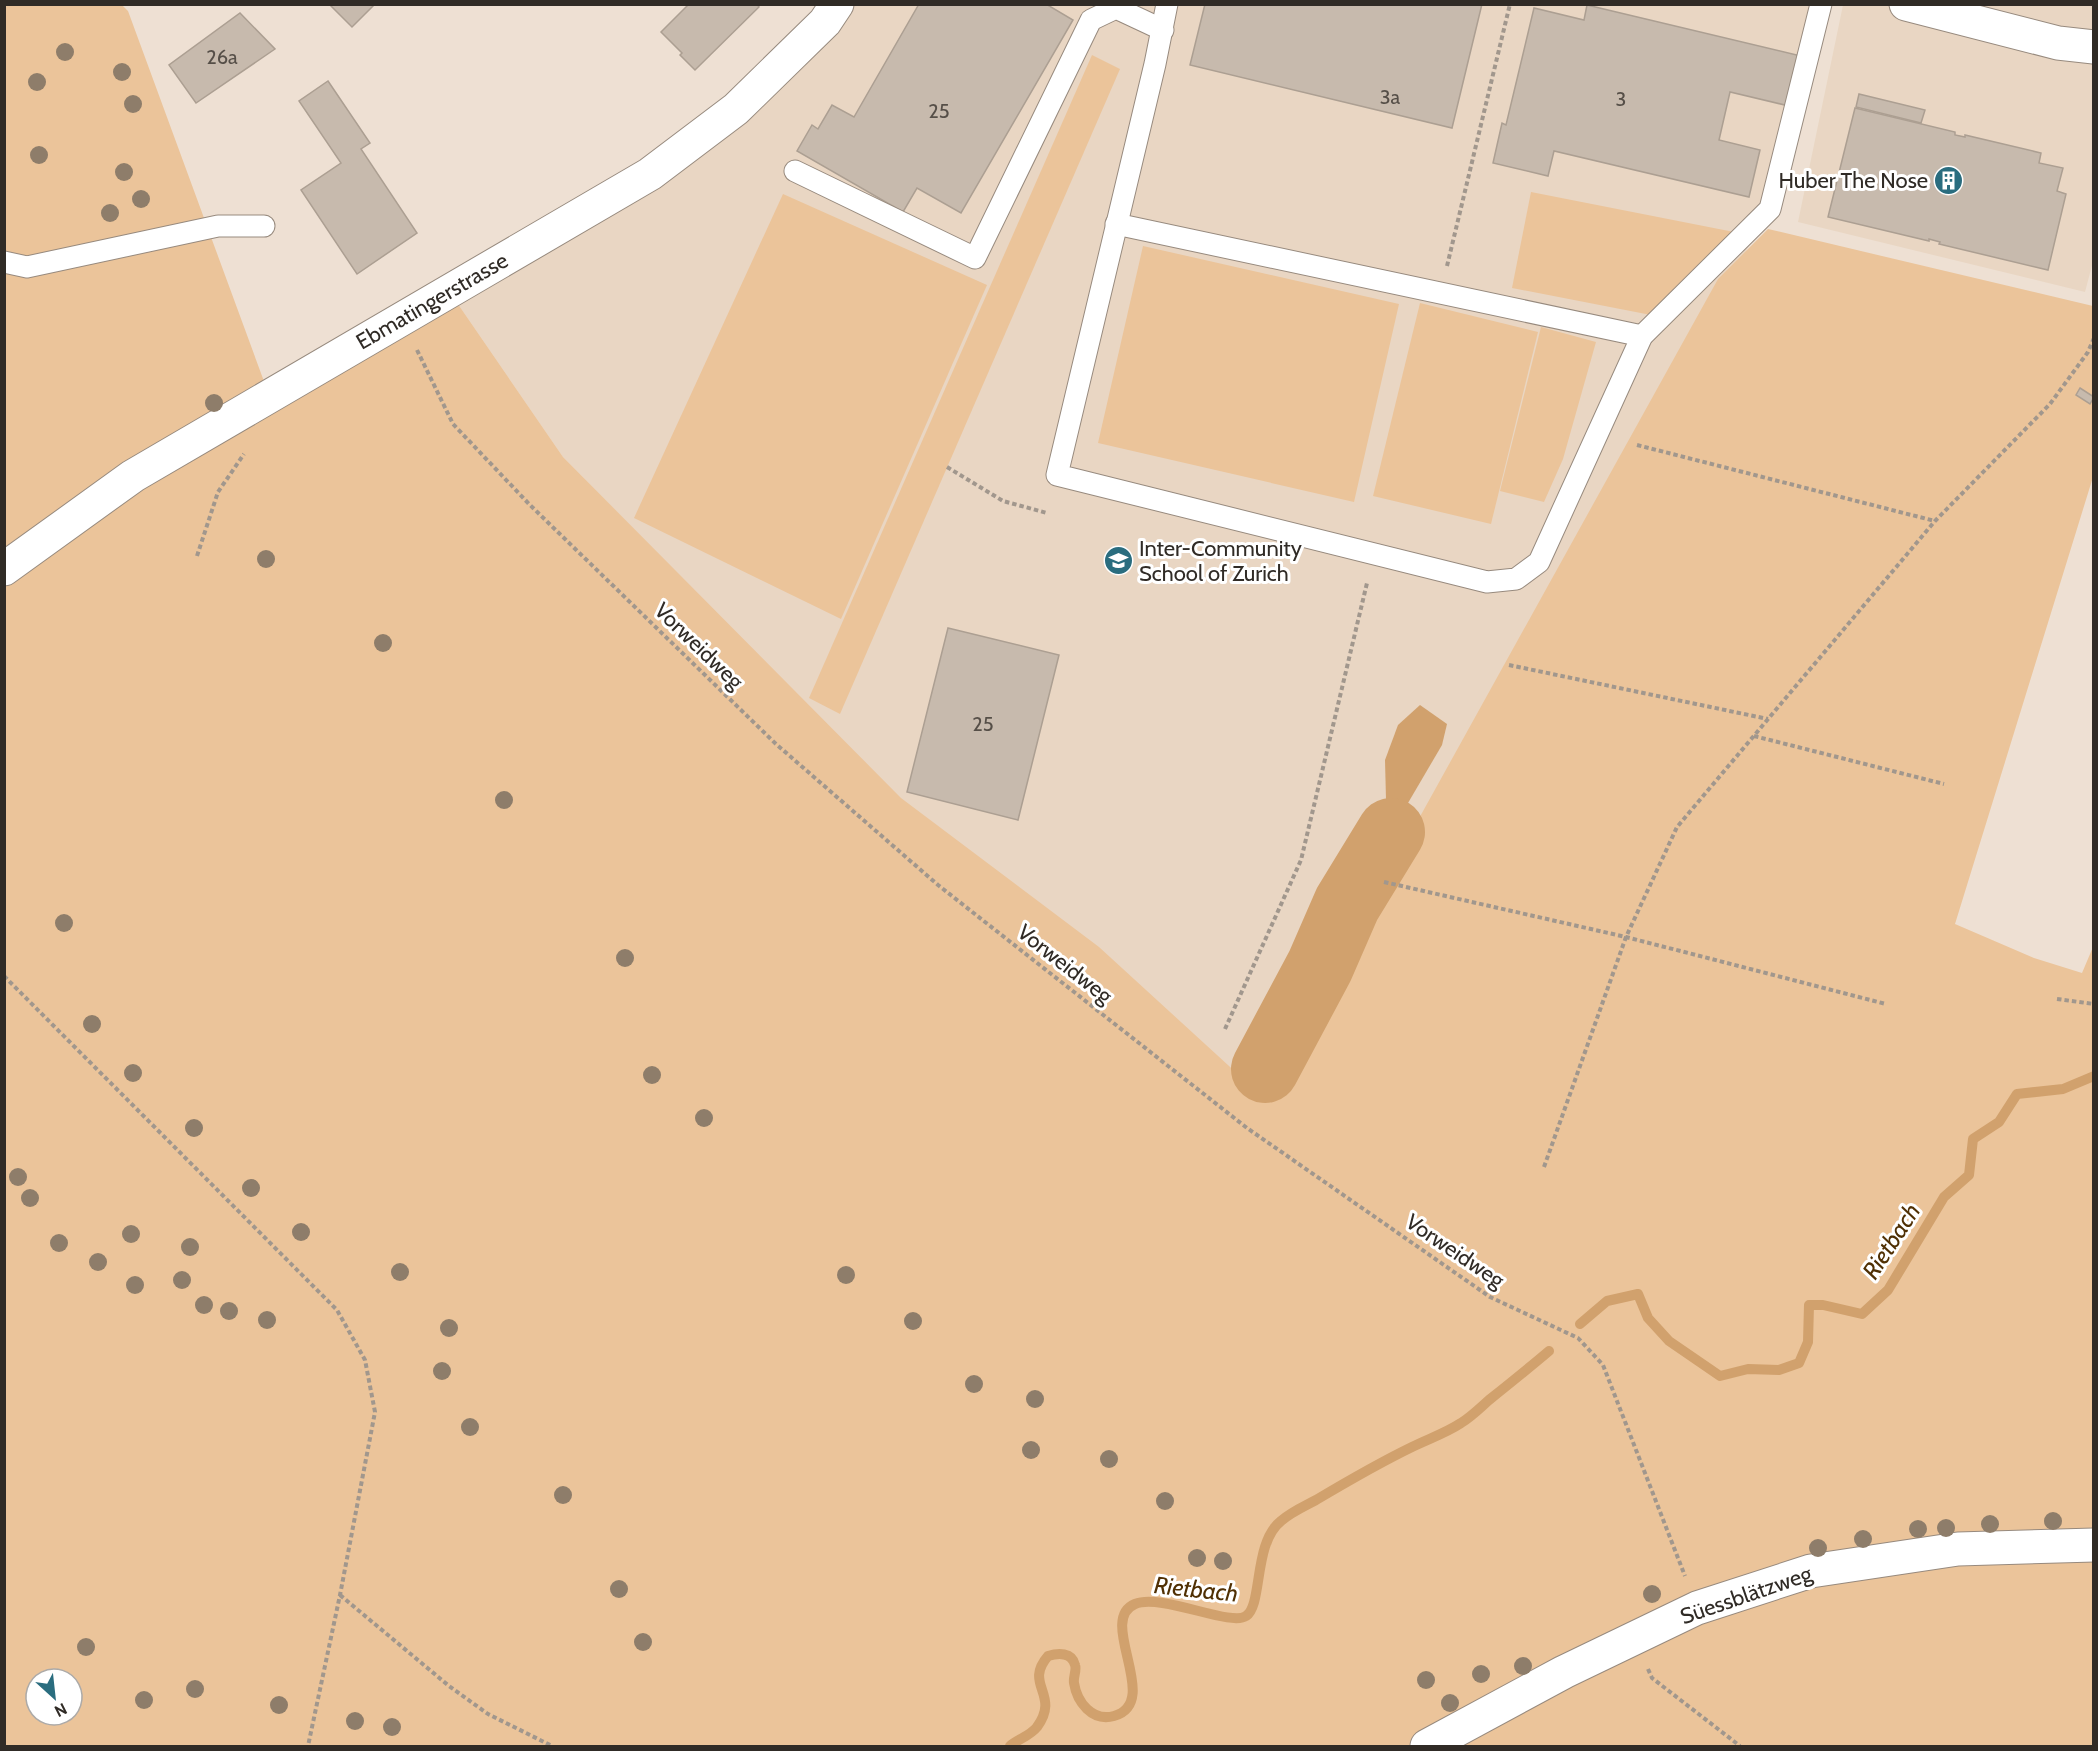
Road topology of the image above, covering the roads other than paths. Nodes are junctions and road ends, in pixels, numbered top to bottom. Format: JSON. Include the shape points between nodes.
{"nodes":[{"id":1,"x":837,"y":4,"type":"edge"},
{"id":2,"x":1167,"y":4,"type":"edge"},
{"id":3,"x":1821,"y":4,"type":"edge"},
{"id":4,"x":1906,"y":4,"type":"edge"},
{"id":5,"x":1163,"y":30,"type":"junction"},
{"id":6,"x":2094,"y":47,"type":"edge"},
{"id":7,"x":795,"y":171,"type":"dead end"},
{"id":8,"x":1116,"y":224,"type":"junction"},
{"id":9,"x":264,"y":226,"type":"dead end"},
{"id":10,"x":4,"y":262,"type":"edge"},
{"id":11,"x":1642,"y":336,"type":"junction"},
{"id":12,"x":4,"y":569,"type":"edge"},
{"id":13,"x":2094,"y":1545,"type":"edge"},
{"id":14,"x":1427,"y":1746,"type":"edge"}],
"edges":[{"from":1,"to":12,"type":"street","name":"Ebmatingerstrasse","via":[[825,22],[736,109],[650,174],[134,476]]},
{"from":2,"to":5,"type":"lane"},
{"from":3,"to":11,"type":"lane","via":[[1770,209]]},
{"from":4,"to":6,"type":"street","via":[[2058,43]]},
{"from":5,"to":7,"type":"lane","via":[[1116,8],[1091,20],[975,258]]},
{"from":5,"to":8,"type":"lane"},
{"from":8,"to":11,"type":"lane"},
{"from":8,"to":11,"type":"lane","via":[[1057,475],[1487,582],[1516,579],[1539,562]]},
{"from":9,"to":10,"type":"lane","via":[[218,226],[27,267]]},
{"from":13,"to":14,"type":"street","name":"Süessblätzweg","via":[[1958,1549],[1811,1571],[1697,1608],[1563,1672]]}]}
